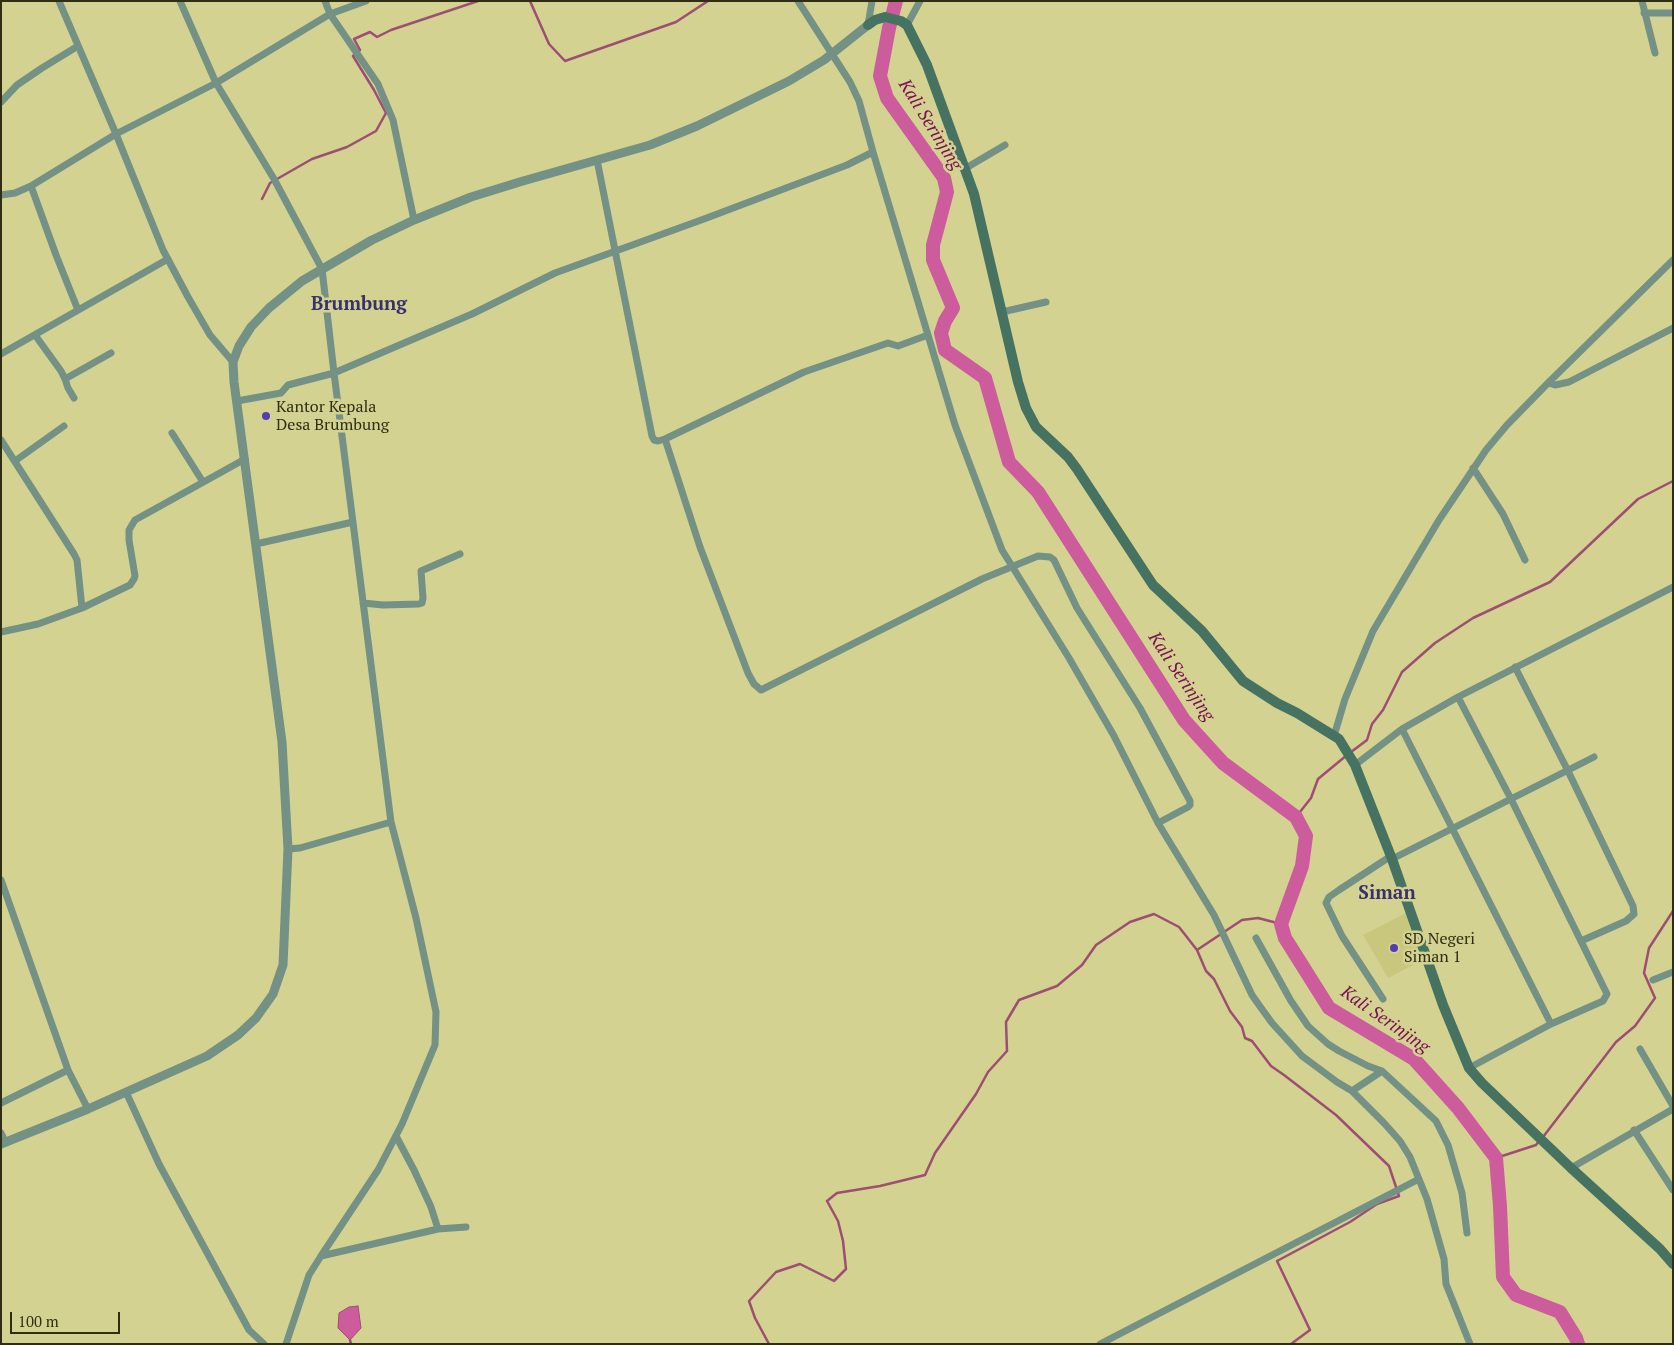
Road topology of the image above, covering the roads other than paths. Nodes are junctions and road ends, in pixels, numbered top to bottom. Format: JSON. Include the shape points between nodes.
{"nodes":[{"id":1,"x":59,"y":1,"type":"edge"},
{"id":2,"x":180,"y":1,"type":"edge"},
{"id":3,"x":325,"y":1,"type":"edge"},
{"id":4,"x":366,"y":1,"type":"edge"},
{"id":5,"x":798,"y":1,"type":"edge"},
{"id":6,"x":872,"y":1,"type":"edge"},
{"id":7,"x":920,"y":1,"type":"edge"},
{"id":8,"x":1642,"y":1,"type":"edge"},
{"id":9,"x":1644,"y":13,"type":"junction"},
{"id":10,"x":1673,"y":13,"type":"edge"},
{"id":11,"x":330,"y":14,"type":"junction"},
{"id":12,"x":907,"y":25,"type":"junction"},
{"id":13,"x":868,"y":26,"type":"junction"},
{"id":14,"x":78,"y":46,"type":"junction"},
{"id":15,"x":1655,"y":53,"type":"dead end"},
{"id":16,"x":832,"y":54,"type":"junction"},
{"id":17,"x":216,"y":82,"type":"junction"},
{"id":18,"x":1,"y":102,"type":"edge"},
{"id":19,"x":116,"y":134,"type":"junction"},
{"id":20,"x":1005,"y":145,"type":"dead end"},
{"id":21,"x":873,"y":152,"type":"junction"},
{"id":22,"x":597,"y":160,"type":"junction"},
{"id":23,"x":966,"y":168,"type":"junction"},
{"id":24,"x":31,"y":186,"type":"junction"},
{"id":25,"x":1,"y":196,"type":"edge"},
{"id":26,"x":414,"y":220,"type":"junction"},
{"id":27,"x":616,"y":252,"type":"junction"},
{"id":28,"x":168,"y":259,"type":"junction"},
{"id":29,"x":1673,"y":260,"type":"edge"},
{"id":30,"x":322,"y":268,"type":"junction"},
{"id":31,"x":1046,"y":302,"type":"dead end"},
{"id":32,"x":78,"y":310,"type":"junction"},
{"id":33,"x":1002,"y":312,"type":"junction"},
{"id":34,"x":1673,"y":328,"type":"edge"},
{"id":35,"x":35,"y":334,"type":"junction"},
{"id":36,"x":928,"y":335,"type":"junction"},
{"id":37,"x":111,"y":353,"type":"dead end"},
{"id":38,"x":1,"y":354,"type":"edge"},
{"id":39,"x":233,"y":362,"type":"junction"},
{"id":40,"x":334,"y":373,"type":"junction"},
{"id":41,"x":65,"y":379,"type":"junction"},
{"id":42,"x":1548,"y":383,"type":"junction"},
{"id":43,"x":74,"y":398,"type":"dead end"},
{"id":44,"x":237,"y":401,"type":"junction"},
{"id":45,"x":64,"y":426,"type":"dead end"},
{"id":46,"x":172,"y":433,"type":"dead end"},
{"id":47,"x":664,"y":439,"type":"junction"},
{"id":48,"x":1,"y":440,"type":"edge"},
{"id":49,"x":245,"y":459,"type":"junction"},
{"id":50,"x":15,"y":461,"type":"junction"},
{"id":51,"x":1473,"y":468,"type":"junction"},
{"id":52,"x":203,"y":482,"type":"junction"},
{"id":53,"x":353,"y":522,"type":"junction"},
{"id":54,"x":256,"y":544,"type":"junction"},
{"id":55,"x":460,"y":554,"type":"dead end"},
{"id":56,"x":1525,"y":560,"type":"dead end"},
{"id":57,"x":1012,"y":566,"type":"junction"},
{"id":58,"x":1673,"y":587,"type":"edge"},
{"id":59,"x":363,"y":603,"type":"junction"},
{"id":60,"x":82,"y":608,"type":"junction"},
{"id":61,"x":1,"y":632,"type":"edge"},
{"id":62,"x":1515,"y":667,"type":"junction"},
{"id":63,"x":1458,"y":697,"type":"junction"},
{"id":64,"x":1402,"y":729,"type":"junction"},
{"id":65,"x":1334,"y":736,"type":"junction"},
{"id":66,"x":1594,"y":757,"type":"dead end"},
{"id":67,"x":1354,"y":762,"type":"junction"},
{"id":68,"x":1568,"y":771,"type":"junction"},
{"id":69,"x":1511,"y":799,"type":"junction"},
{"id":70,"x":391,"y":822,"type":"junction"},
{"id":71,"x":1158,"y":823,"type":"junction"},
{"id":72,"x":1452,"y":829,"type":"junction"},
{"id":73,"x":288,"y":850,"type":"junction"},
{"id":74,"x":1391,"y":858,"type":"junction"},
{"id":75,"x":1,"y":880,"type":"edge"},
{"id":76,"x":1256,"y":938,"type":"dead end"},
{"id":77,"x":1581,"y":941,"type":"junction"},
{"id":78,"x":1673,"y":972,"type":"edge"},
{"id":79,"x":1653,"y":980,"type":"dead end"},
{"id":80,"x":1383,"y":998,"type":"dead end"},
{"id":81,"x":1552,"y":1024,"type":"junction"},
{"id":82,"x":1640,"y":1049,"type":"dead end"},
{"id":83,"x":1469,"y":1068,"type":"junction"},
{"id":84,"x":68,"y":1070,"type":"junction"},
{"id":85,"x":1382,"y":1071,"type":"junction"},
{"id":86,"x":126,"y":1092,"type":"junction"},
{"id":87,"x":1352,"y":1092,"type":"junction"},
{"id":88,"x":1,"y":1103,"type":"edge"},
{"id":89,"x":1673,"y":1107,"type":"edge"},
{"id":90,"x":88,"y":1108,"type":"junction"},
{"id":91,"x":1634,"y":1130,"type":"junction"},
{"id":92,"x":396,"y":1136,"type":"junction"},
{"id":93,"x":3,"y":1139,"type":"edge"},
{"id":94,"x":1571,"y":1168,"type":"junction"},
{"id":95,"x":1419,"y":1179,"type":"junction"},
{"id":96,"x":1673,"y":1190,"type":"edge"},
{"id":97,"x":466,"y":1226,"type":"dead end"},
{"id":98,"x":438,"y":1229,"type":"junction"},
{"id":99,"x":1467,"y":1233,"type":"dead end"},
{"id":100,"x":321,"y":1256,"type":"junction"},
{"id":101,"x":1673,"y":1264,"type":"edge"},
{"id":102,"x":264,"y":1344,"type":"edge"},
{"id":103,"x":286,"y":1344,"type":"edge"},
{"id":104,"x":1100,"y":1344,"type":"edge"},
{"id":105,"x":1470,"y":1344,"type":"edge"}],
"edges":[{"from":1,"to":14,"type":"street"},
{"from":2,"to":17,"type":"street"},
{"from":3,"to":11,"type":"street"},
{"from":4,"to":11,"type":"street"},
{"from":5,"to":16,"type":"street"},
{"from":6,"to":13,"type":"street"},
{"from":7,"to":12,"type":"street"},
{"from":8,"to":9,"type":"street"},
{"from":9,"to":10,"type":"street"},
{"from":9,"to":15,"type":"street"},
{"from":11,"to":17,"type":"street"},
{"from":11,"to":26,"type":"street","via":[[378,84],[393,120]]},
{"from":12,"to":13,"type":"main road","via":[[897,19],[885,18]]},
{"from":12,"to":23,"type":"main road","via":[[927,66]]},
{"from":13,"to":16,"type":"street"},
{"from":14,"to":18,"type":"street","via":[[17,86]]},
{"from":14,"to":19,"type":"street"},
{"from":16,"to":21,"type":"street","via":[[860,101]]},
{"from":16,"to":22,"type":"street","via":[[789,81],[697,126],[650,145]]},
{"from":17,"to":19,"type":"street"},
{"from":17,"to":30,"type":"street"},
{"from":19,"to":24,"type":"street"},
{"from":19,"to":28,"type":"street"},
{"from":20,"to":23,"type":"street"},
{"from":21,"to":27,"type":"street"},
{"from":21,"to":36,"type":"street"},
{"from":22,"to":26,"type":"street","via":[[479,195]]},
{"from":22,"to":27,"type":"street"},
{"from":23,"to":33,"type":"main road"},
{"from":24,"to":25,"type":"street"},
{"from":24,"to":32,"type":"street"},
{"from":26,"to":30,"type":"street"},
{"from":27,"to":40,"type":"street","via":[[555,273],[472,314]]},
{"from":27,"to":47,"type":"street","via":[[652,436],[654,440]]},
{"from":28,"to":32,"type":"street"},
{"from":28,"to":39,"type":"street","via":[[210,335]]},
{"from":29,"to":42,"type":"street"},
{"from":30,"to":39,"type":"street","via":[[269,308],[239,346]]},
{"from":30,"to":40,"type":"street"},
{"from":31,"to":33,"type":"street"},
{"from":32,"to":35,"type":"street"},
{"from":33,"to":65,"type":"main road","via":[[1018,382],[1031,419],[1078,469],[1153,584],[1202,631],[1243,681]]},
{"from":34,"to":42,"type":"street","via":[[1569,382]]},
{"from":35,"to":38,"type":"street"},
{"from":35,"to":41,"type":"street"},
{"from":36,"to":47,"type":"street","via":[[898,346],[888,343],[804,372]]},
{"from":36,"to":57,"type":"street","via":[[955,425],[1002,550]]},
{"from":37,"to":41,"type":"street"},
{"from":39,"to":44,"type":"street"},
{"from":40,"to":44,"type":"street","via":[[288,385],[281,393]]},
{"from":40,"to":53,"type":"street"},
{"from":41,"to":43,"type":"street"},
{"from":42,"to":51,"type":"street","via":[[1501,432]]},
{"from":44,"to":49,"type":"street"},
{"from":45,"to":50,"type":"street"},
{"from":46,"to":52,"type":"street"},
{"from":47,"to":57,"type":"street","via":[[700,547],[748,673],[761,690]]},
{"from":48,"to":50,"type":"street"},
{"from":49,"to":52,"type":"street"},
{"from":49,"to":54,"type":"street"},
{"from":50,"to":60,"type":"street","via":[[77,560]]},
{"from":51,"to":56,"type":"street","via":[[1503,514]]},
{"from":51,"to":65,"type":"street","via":[[1373,632],[1345,699]]},
{"from":52,"to":60,"type":"street","via":[[135,520],[129,530],[134,579]]},
{"from":53,"to":54,"type":"street"},
{"from":53,"to":59,"type":"street"},
{"from":54,"to":73,"type":"street","via":[[282,742]]},
{"from":55,"to":59,"type":"street","via":[[421,571],[422,603]]},
{"from":57,"to":71,"type":"street","via":[[1114,736]]},
{"from":57,"to":71,"type":"street","via":[[1038,556],[1054,560],[1077,608],[1140,708],[1190,802],[1188,807]]},
{"from":58,"to":62,"type":"street"},
{"from":59,"to":70,"type":"street"},
{"from":60,"to":61,"type":"street","via":[[38,624]]},
{"from":62,"to":63,"type":"street"},
{"from":62,"to":68,"type":"street"},
{"from":63,"to":64,"type":"street"},
{"from":63,"to":69,"type":"street"},
{"from":64,"to":67,"type":"street"},
{"from":64,"to":72,"type":"street"},
{"from":65,"to":67,"type":"main road"},
{"from":66,"to":68,"type":"street"},
{"from":67,"to":74,"type":"main road"},
{"from":68,"to":69,"type":"street"},
{"from":68,"to":77,"type":"street","via":[[1634,911],[1626,921]]},
{"from":69,"to":72,"type":"street"},
{"from":69,"to":77,"type":"street"},
{"from":70,"to":73,"type":"street"},
{"from":70,"to":92,"type":"street","via":[[416,918],[437,1027],[435,1044]]},
{"from":71,"to":87,"type":"street","via":[[1196,885],[1252,995],[1272,1023],[1302,1056]]},
{"from":72,"to":74,"type":"street"},
{"from":72,"to":81,"type":"street"},
{"from":73,"to":86,"type":"street","via":[[283,964],[273,994],[256,1018],[238,1035],[207,1056]]},
{"from":74,"to":80,"type":"street","via":[[1339,890],[1326,903],[1342,936]]},
{"from":74,"to":83,"type":"main road"},
{"from":75,"to":84,"type":"street"},
{"from":76,"to":85,"type":"street","via":[[1308,1026],[1328,1044]]},
{"from":77,"to":81,"type":"street","via":[[1606,997]]},
{"from":78,"to":79,"type":"street"},
{"from":81,"to":83,"type":"street"},
{"from":82,"to":89,"type":"street"},
{"from":83,"to":94,"type":"main road"},
{"from":84,"to":88,"type":"street"},
{"from":84,"to":90,"type":"street"},
{"from":85,"to":87,"type":"street"},
{"from":85,"to":99,"type":"street","via":[[1436,1121],[1448,1146],[1462,1193]]},
{"from":86,"to":90,"type":"street"},
{"from":86,"to":102,"type":"street","via":[[159,1164],[249,1330]]},
{"from":87,"to":95,"type":"street","via":[[1396,1137],[1410,1157]]},
{"from":89,"to":91,"type":"street"},
{"from":90,"to":93,"type":"street"},
{"from":91,"to":94,"type":"street"},
{"from":91,"to":96,"type":"street"},
{"from":92,"to":98,"type":"street","via":[[428,1200]]},
{"from":92,"to":100,"type":"street","via":[[378,1170]]},
{"from":94,"to":101,"type":"main road"},
{"from":95,"to":104,"type":"street"},
{"from":95,"to":105,"type":"street","via":[[1444,1259],[1446,1284]]},
{"from":97,"to":98,"type":"street"},
{"from":98,"to":100,"type":"street"},
{"from":100,"to":103,"type":"street","via":[[309,1275]]}]}
